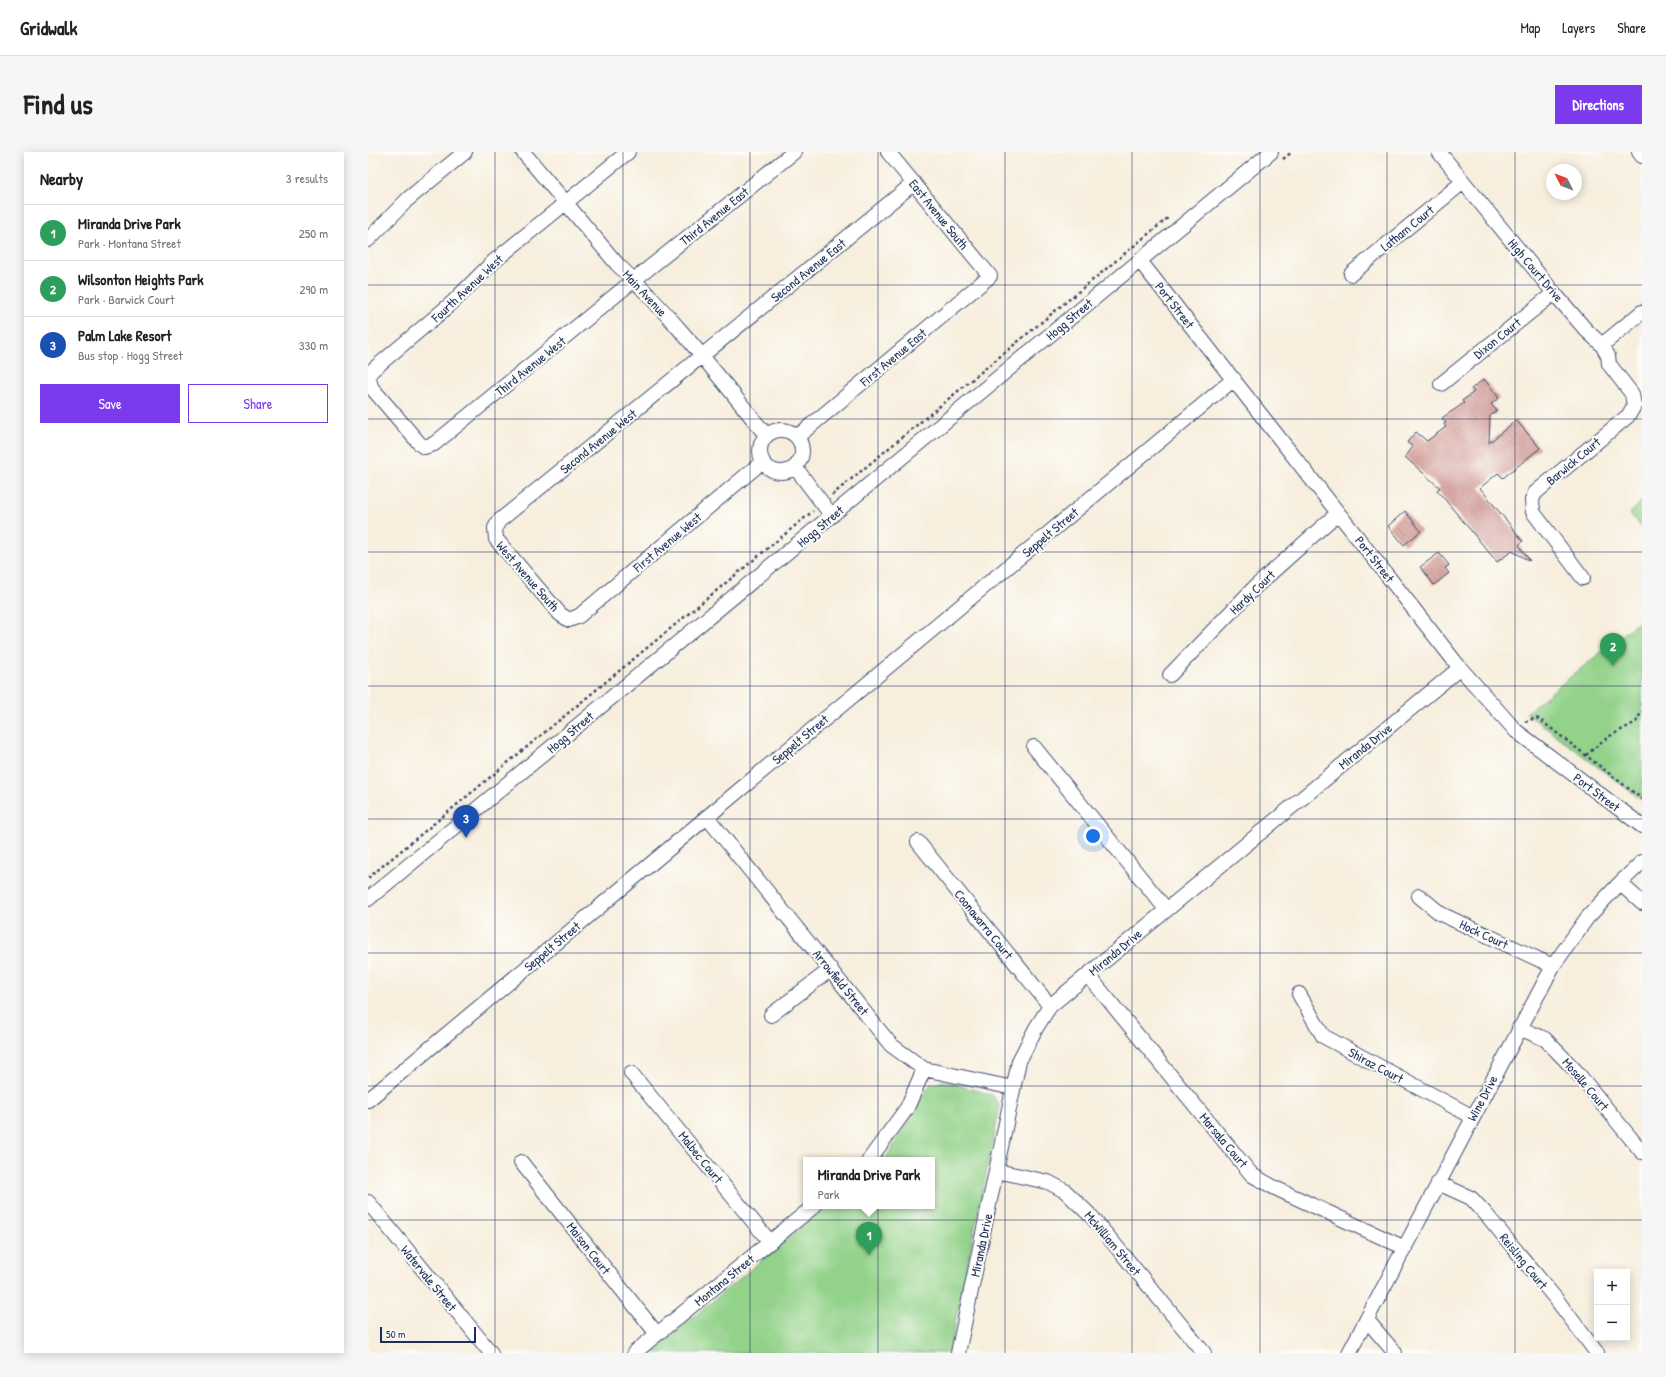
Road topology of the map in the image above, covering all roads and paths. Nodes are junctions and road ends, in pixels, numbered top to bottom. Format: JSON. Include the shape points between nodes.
{"nodes":[{"id":1,"x":465,"y":152,"type":"edge"},
{"id":2,"x":523,"y":152,"type":"edge"},
{"id":3,"x":628,"y":152,"type":"edge"},
{"id":4,"x":794,"y":152,"type":"edge"},
{"id":5,"x":888,"y":152,"type":"edge"},
{"id":6,"x":1271,"y":152,"type":"edge"},
{"id":7,"x":1439,"y":152,"type":"edge"},
{"id":8,"x":1639,"y":152,"type":"edge"},
{"id":9,"x":1642,"y":156,"type":"edge"},
{"id":10,"x":1463,"y":182,"type":"junction"},
{"id":11,"x":914,"y":183,"type":"junction"},
{"id":12,"x":565,"y":202,"type":"junction"},
{"id":13,"x":1175,"y":213,"type":"dead end"},
{"id":14,"x":368,"y":240,"type":"edge"},
{"id":15,"x":1140,"y":261,"type":"junction"},
{"id":16,"x":1351,"y":274,"type":"dead end"},
{"id":17,"x":990,"y":276,"type":"joint"},
{"id":18,"x":634,"y":280,"type":"junction"},
{"id":19,"x":1554,"y":293,"type":"junction"},
{"id":20,"x":1642,"y":312,"type":"edge"},
{"id":21,"x":1602,"y":345,"type":"junction"},
{"id":22,"x":702,"y":356,"type":"junction"},
{"id":23,"x":368,"y":373,"type":"edge"},
{"id":24,"x":1234,"y":379,"type":"junction"},
{"id":25,"x":1440,"y":384,"type":"dead end"},
{"id":26,"x":766,"y":435,"type":"junction"},
{"id":27,"x":797,"y":437,"type":"junction"},
{"id":28,"x":762,"y":462,"type":"junction"},
{"id":29,"x":795,"y":467,"type":"junction"},
{"id":30,"x":822,"y":503,"type":"junction"},
{"id":31,"x":1338,"y":512,"type":"junction"},
{"id":32,"x":832,"y":516,"type":"junction"},
{"id":33,"x":495,"y":528,"type":"joint"},
{"id":34,"x":1583,"y":578,"type":"dead end"},
{"id":35,"x":569,"y":620,"type":"joint"},
{"id":36,"x":1460,"y":668,"type":"junction"},
{"id":37,"x":1170,"y":675,"type":"dead end"},
{"id":38,"x":1642,"y":710,"type":"edge"},
{"id":39,"x":1516,"y":731,"type":"junction"},
{"id":40,"x":1034,"y":747,"type":"dead end"},
{"id":41,"x":1586,"y":755,"type":"junction"},
{"id":42,"x":1642,"y":799,"type":"edge"},
{"id":43,"x":707,"y":817,"type":"junction"},
{"id":44,"x":1642,"y":826,"type":"edge"},
{"id":45,"x":918,"y":842,"type":"dead end"},
{"id":46,"x":1642,"y":862,"type":"edge"},
{"id":47,"x":368,"y":878,"type":"edge"},
{"id":48,"x":1620,"y":883,"type":"junction"},
{"id":49,"x":1419,"y":896,"type":"dead end"},
{"id":50,"x":368,"y":899,"type":"edge"},
{"id":51,"x":1642,"y":903,"type":"edge"},
{"id":52,"x":1166,"y":909,"type":"junction"},
{"id":53,"x":1553,"y":966,"type":"junction"},
{"id":54,"x":831,"y":969,"type":"junction"},
{"id":55,"x":1088,"y":975,"type":"junction"},
{"id":56,"x":1299,"y":994,"type":"dead end"},
{"id":57,"x":1050,"y":1006,"type":"junction"},
{"id":58,"x":771,"y":1015,"type":"dead end"},
{"id":59,"x":1520,"y":1028,"type":"junction"},
{"id":60,"x":924,"y":1069,"type":"junction"},
{"id":61,"x":631,"y":1072,"type":"dead end"},
{"id":62,"x":1013,"y":1088,"type":"junction"},
{"id":63,"x":368,"y":1100,"type":"edge"},
{"id":64,"x":1473,"y":1116,"type":"junction"},
{"id":65,"x":1642,"y":1152,"type":"edge"},
{"id":66,"x":871,"y":1157,"type":"edge"},
{"id":67,"x":521,"y":1162,"type":"dead end"},
{"id":68,"x":997,"y":1171,"type":"junction"},
{"id":69,"x":1438,"y":1183,"type":"junction"},
{"id":70,"x":368,"y":1202,"type":"edge"},
{"id":71,"x":810,"y":1209,"type":"edge"},
{"id":72,"x":770,"y":1242,"type":"junction"},
{"id":73,"x":1405,"y":1248,"type":"junction"},
{"id":74,"x":1367,"y":1320,"type":"junction"},
{"id":75,"x":657,"y":1334,"type":"junction"},
{"id":76,"x":1201,"y":1352,"type":"edge"},
{"id":77,"x":491,"y":1353,"type":"edge"},
{"id":78,"x":634,"y":1353,"type":"edge"},
{"id":79,"x":958,"y":1353,"type":"edge"},
{"id":80,"x":1349,"y":1353,"type":"edge"},
{"id":81,"x":1395,"y":1353,"type":"edge"},
{"id":82,"x":1598,"y":1353,"type":"edge"}],
"edges":[{"from":1,"to":14,"type":"street","via":[[408,199]]},
{"from":2,"to":12,"type":"street","name":"Main Avenue"},
{"from":3,"to":12,"type":"street","name":"Fourth Avenue West"},
{"from":4,"to":18,"type":"street","name":"Third Avenue East"},
{"from":5,"to":11,"type":"street","name":"East Avenue South"},
{"from":6,"to":15,"type":"street","name":"Hogg Street"},
{"from":7,"to":10,"type":"street","name":"High Court Drive"},
{"from":8,"to":9,"type":"street"},
{"from":10,"to":16,"type":"street","name":"Latham Court"},
{"from":10,"to":19,"type":"street","name":"High Court Drive"},
{"from":11,"to":17,"type":"street","name":"East Avenue South"},
{"from":11,"to":22,"type":"street","name":"Second Avenue East"},
{"from":12,"to":18,"type":"street","name":"Main Avenue","via":[[617,264]]},
{"from":12,"to":23,"type":"street","name":"Fourth Avenue West","via":[[493,262],[453,302]]},
{"from":13,"to":30,"type":"path"},
{"from":15,"to":24,"type":"street","name":"Port Street"},
{"from":15,"to":32,"type":"street","name":"Hogg Street"},
{"from":17,"to":27,"type":"street","name":"First Avenue East"},
{"from":18,"to":22,"type":"street","name":"Main Avenue"},
{"from":18,"to":23,"type":"street","name":"Third Avenue West","via":[[434,444],[424,447],[419,443],[371,387]]},
{"from":19,"to":21,"type":"street","name":"High Court Drive"},
{"from":19,"to":25,"type":"street","name":"Dixon Court"},
{"from":20,"to":21,"type":"street"},
{"from":21,"to":34,"type":"street","name":"Barwick Court","via":[[1609,364],[1632,394],[1634,406],[1628,416],[1535,493],[1532,500],[1533,512]]},
{"from":22,"to":26,"type":"street","name":"Main Avenue"},
{"from":22,"to":33,"type":"street","name":"Second Avenue West","via":[[499,522]]},
{"from":24,"to":31,"type":"street","name":"Port Street"},
{"from":24,"to":43,"type":"street","name":"Seppelt Street"},
{"from":26,"to":27,"type":"street","via":[[782,430]]},
{"from":26,"to":28,"type":"street","via":[[759,448]]},
{"from":27,"to":29,"type":"street","via":[[802,449]]},
{"from":28,"to":29,"type":"street","via":[[777,472]]},
{"from":28,"to":35,"type":"street","name":"First Avenue West","via":[[579,616]]},
{"from":29,"to":30,"type":"street"},
{"from":30,"to":32,"type":"street"},
{"from":30,"to":47,"type":"path"},
{"from":31,"to":36,"type":"street","name":"Port Street"},
{"from":31,"to":37,"type":"street","name":"Hardy Court","via":[[1254,588]]},
{"from":32,"to":50,"type":"street","name":"Hogg Street"},
{"from":33,"to":35,"type":"street","name":"West Avenue South","via":[[496,539],[560,614]]},
{"from":36,"to":39,"type":"street","name":"Port Street"},
{"from":36,"to":52,"type":"street","name":"Miranda Drive"},
{"from":38,"to":41,"type":"path","via":[[1636,722],[1608,737]]},
{"from":39,"to":41,"type":"path","via":[[1529,720],[1539,719]]},
{"from":39,"to":44,"type":"street","name":"Port Street"},
{"from":40,"to":52,"type":"street"},
{"from":41,"to":42,"type":"path"},
{"from":43,"to":54,"type":"street","name":"Arrowfield Street"},
{"from":43,"to":63,"type":"street","name":"Seppelt Street"},
{"from":45,"to":57,"type":"street","name":"Coonawarra Court"},
{"from":46,"to":48,"type":"street","name":"Wine Drive"},
{"from":48,"to":51,"type":"street"},
{"from":48,"to":53,"type":"street","name":"Wine Drive","via":[[1587,918]]},
{"from":49,"to":53,"type":"street","name":"Hock Court","via":[[1440,914]]},
{"from":52,"to":55,"type":"street","name":"Miranda Drive"},
{"from":53,"to":59,"type":"street","name":"Wine Drive"},
{"from":54,"to":58,"type":"street"},
{"from":54,"to":60,"type":"street","name":"Arrowfield Street","via":[[891,1045]]},
{"from":55,"to":57,"type":"street","name":"Miranda Drive"},
{"from":55,"to":73,"type":"street","name":"Marsala Court","via":[[1252,1175]]},
{"from":56,"to":64,"type":"street","name":"Shiraz Court","via":[[1323,1036]]},
{"from":57,"to":62,"type":"street","name":"Miranda Drive","via":[[1019,1062]]},
{"from":59,"to":64,"type":"street","name":"Wine Drive"},
{"from":59,"to":65,"type":"street","name":"Moselle Court","via":[[1545,1039],[1565,1059]]},
{"from":60,"to":62,"type":"street","name":"Arrowfield Street"},
{"from":60,"to":66,"type":"street","via":[[907,1108]]},
{"from":61,"to":72,"type":"street","name":"Malbec Court"},
{"from":62,"to":68,"type":"street","name":"Miranda Drive"},
{"from":64,"to":69,"type":"street","name":"Wine Drive"},
{"from":67,"to":75,"type":"street","name":"Maison Court"},
{"from":68,"to":76,"type":"street","name":"McWilliam Street","via":[[1048,1182],[1065,1191],[1092,1217]]},
{"from":68,"to":79,"type":"street","name":"Miranda Drive"},
{"from":69,"to":73,"type":"street","name":"Wine Drive"},
{"from":69,"to":82,"type":"street","name":"Reisling Court","via":[[1471,1198]]},
{"from":70,"to":77,"type":"street","name":"Watervale Street"},
{"from":71,"to":72,"type":"street","name":"Montana Street"},
{"from":72,"to":75,"type":"street","name":"Montana Street"},
{"from":73,"to":74,"type":"street","name":"Wine Drive"},
{"from":74,"to":80,"type":"street","name":"Wine Drive"},
{"from":74,"to":81,"type":"street"},
{"from":75,"to":78,"type":"street","name":"Montana Street"}]}
